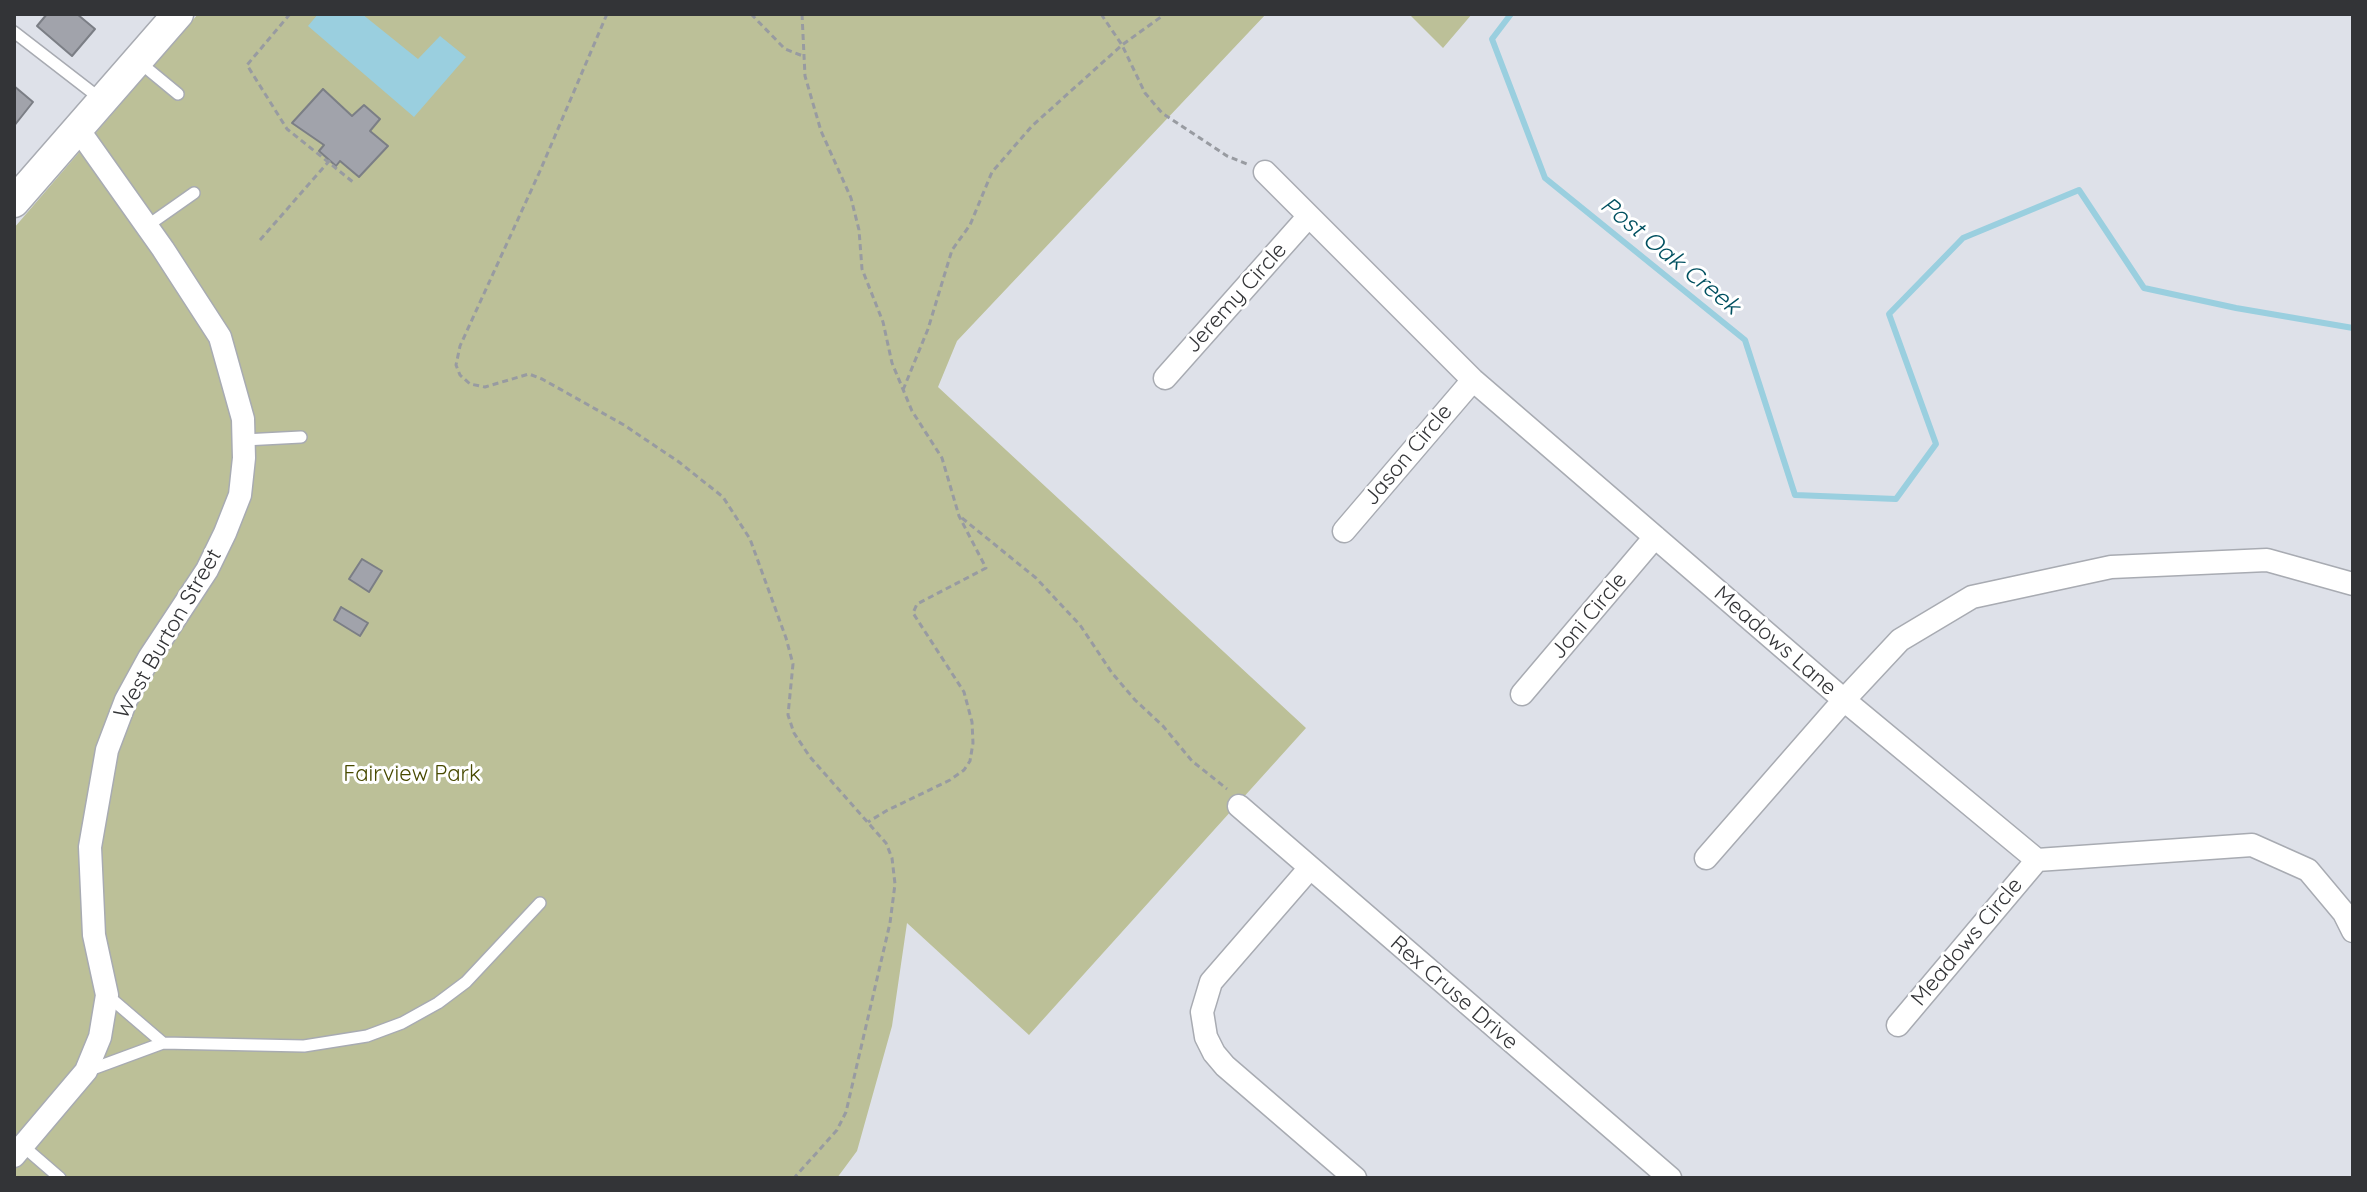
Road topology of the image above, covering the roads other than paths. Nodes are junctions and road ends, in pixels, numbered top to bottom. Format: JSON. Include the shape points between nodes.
{"nodes":[{"id":1,"x":178,"y":14,"type":"edge"},
{"id":2,"x":14,"y":32,"type":"edge"},
{"id":3,"x":138,"y":61,"type":"junction"},
{"id":4,"x":178,"y":94,"type":"dead end"},
{"id":5,"x":103,"y":101,"type":"junction"},
{"id":6,"x":78,"y":129,"type":"junction"},
{"id":7,"x":1265,"y":172,"type":"road end"},
{"id":8,"x":194,"y":193,"type":"dead end"},
{"id":9,"x":16,"y":197,"type":"edge"},
{"id":10,"x":1308,"y":217,"type":"junction"},
{"id":11,"x":147,"y":226,"type":"junction"},
{"id":12,"x":1165,"y":378,"type":"dead end"},
{"id":13,"x":1473,"y":380,"type":"junction"},
{"id":14,"x":301,"y":437,"type":"dead end"},
{"id":15,"x":244,"y":440,"type":"junction"},
{"id":16,"x":1344,"y":531,"type":"dead end"},
{"id":17,"x":1655,"y":537,"type":"junction"},
{"id":18,"x":2353,"y":584,"type":"edge"},
{"id":19,"x":1522,"y":694,"type":"dead end"},
{"id":20,"x":1844,"y":700,"type":"junction"},
{"id":21,"x":1239,"y":806,"type":"road end"},
{"id":22,"x":1706,"y":858,"type":"dead end"},
{"id":23,"x":2037,"y":860,"type":"junction"},
{"id":24,"x":1309,"y":869,"type":"junction"},
{"id":25,"x":540,"y":903,"type":"dead end"},
{"id":26,"x":2353,"y":931,"type":"edge"},
{"id":27,"x":107,"y":995,"type":"junction"},
{"id":28,"x":1898,"y":1025,"type":"dead end"},
{"id":29,"x":163,"y":1043,"type":"junction"},
{"id":30,"x":86,"y":1071,"type":"junction"},
{"id":31,"x":18,"y":1151,"type":"edge"},
{"id":32,"x":60,"y":1178,"type":"edge"},
{"id":33,"x":1355,"y":1178,"type":"edge"},
{"id":34,"x":1670,"y":1178,"type":"edge"}],
"edges":[{"from":1,"to":3,"type":"main road"},
{"from":2,"to":5,"type":"lane"},
{"from":3,"to":4,"type":"lane"},
{"from":3,"to":5,"type":"main road"},
{"from":5,"to":6,"type":"main road"},
{"from":6,"to":9,"type":"main road"},
{"from":6,"to":11,"type":"street","name":"West Burton Street"},
{"from":7,"to":10,"type":"street","name":"Meadows Lane"},
{"from":8,"to":11,"type":"lane"},
{"from":10,"to":12,"type":"street","name":"Jeremy Circle"},
{"from":10,"to":13,"type":"street","name":"Meadows Lane"},
{"from":11,"to":15,"type":"street","name":"West Burton Street","via":[[220,337]]},
{"from":13,"to":16,"type":"street","name":"Jason Circle"},
{"from":13,"to":17,"type":"street","name":"Meadows Lane"},
{"from":14,"to":15,"type":"lane"},
{"from":15,"to":27,"type":"street","name":"West Burton Street","via":[[240,495],[225,533],[126,700],[107,750],[90,847],[90,885]]},
{"from":17,"to":19,"type":"street","name":"Joni Circle"},
{"from":17,"to":20,"type":"street","name":"Meadows Lane"},
{"from":18,"to":20,"type":"street","via":[[2267,560],[2111,567],[1972,597],[1900,640]]},
{"from":20,"to":22,"type":"street"},
{"from":20,"to":23,"type":"street","name":"Meadows Lane"},
{"from":21,"to":24,"type":"street","name":"Rex Cruse Drive"},
{"from":23,"to":26,"type":"street","via":[[2252,845],[2308,870]]},
{"from":23,"to":28,"type":"street","name":"Meadows Circle"},
{"from":24,"to":33,"type":"street","via":[[1211,982],[1202,1012],[1206,1037],[1225,1066]]},
{"from":24,"to":34,"type":"street","name":"Rex Cruse Drive"},
{"from":25,"to":29,"type":"lane","via":[[466,982],[402,1023],[367,1036],[304,1046]]},
{"from":27,"to":29,"type":"lane"},
{"from":27,"to":30,"type":"street","name":"West Burton Street","via":[[100,1037]]},
{"from":29,"to":30,"type":"lane"},
{"from":30,"to":31,"type":"street","name":"West Burton Street"},
{"from":31,"to":32,"type":"lane"}]}
